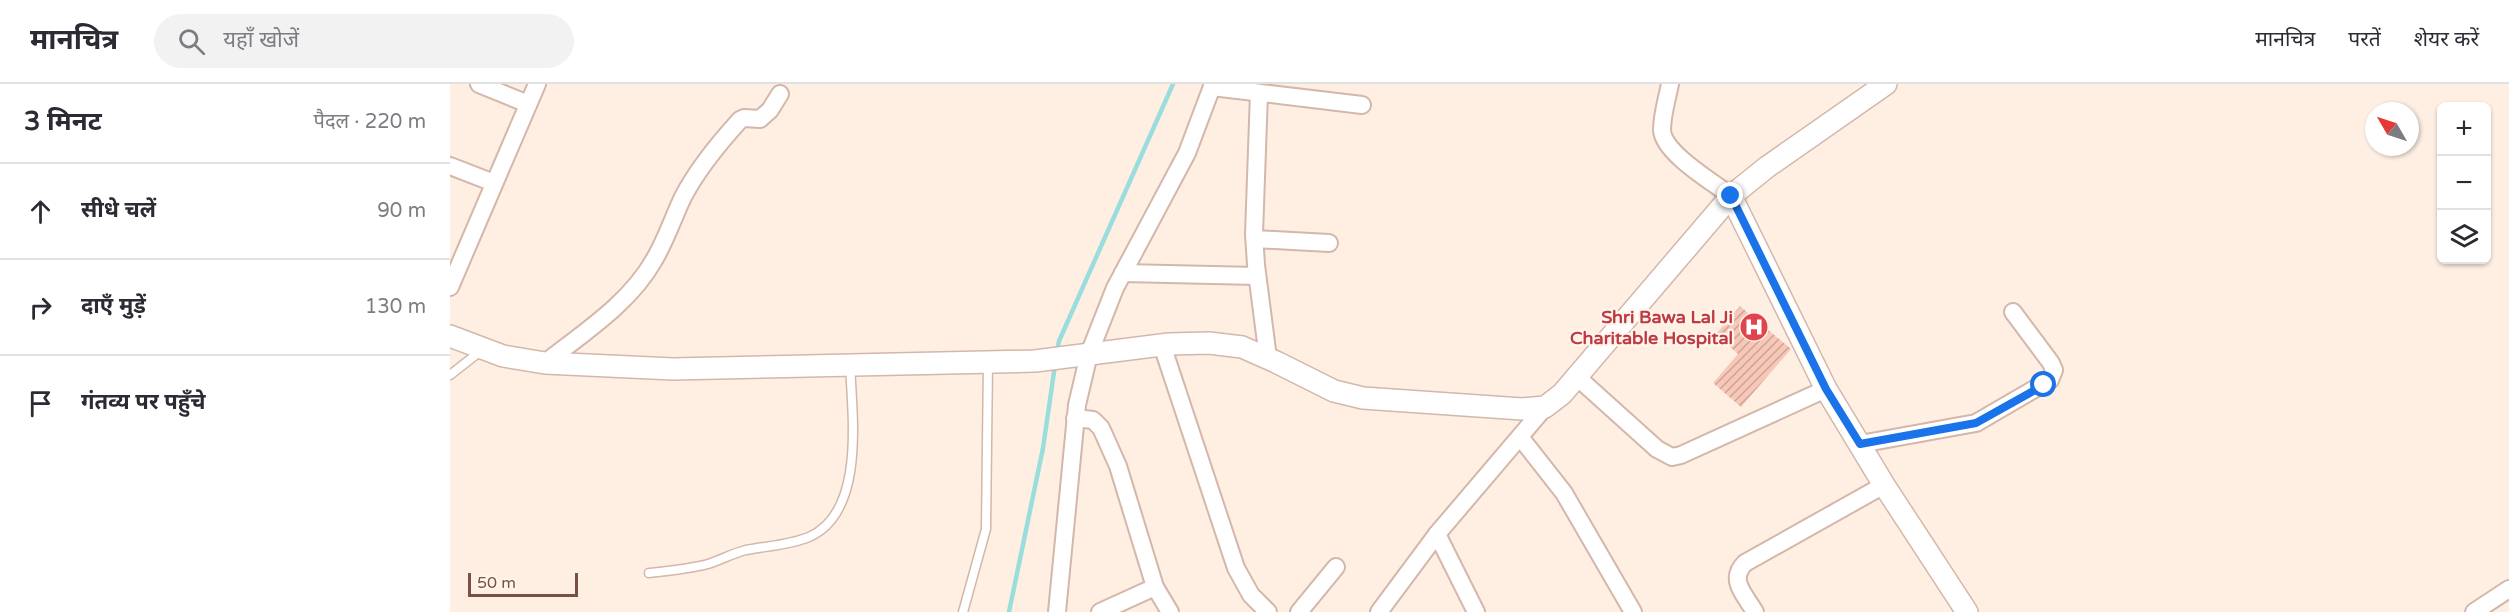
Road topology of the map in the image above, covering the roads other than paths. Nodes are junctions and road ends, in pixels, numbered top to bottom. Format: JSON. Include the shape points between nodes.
{"nodes":[{"id":1,"x":479,"y":84,"type":"edge"},
{"id":2,"x":537,"y":84,"type":"edge"},
{"id":3,"x":1670,"y":84,"type":"edge"},
{"id":4,"x":1886,"y":84,"type":"edge"},
{"id":5,"x":1213,"y":86,"type":"edge"},
{"id":6,"x":780,"y":93,"type":"dead end"},
{"id":7,"x":1259,"y":93,"type":"junction"},
{"id":8,"x":528,"y":104,"type":"junction"},
{"id":9,"x":1362,"y":105,"type":"dead end"},
{"id":10,"x":450,"y":166,"type":"edge"},
{"id":11,"x":494,"y":183,"type":"junction"},
{"id":12,"x":1731,"y":196,"type":"junction"},
{"id":13,"x":1255,"y":239,"type":"junction"},
{"id":14,"x":1329,"y":243,"type":"dead end"},
{"id":15,"x":453,"y":270,"type":"edge"},
{"id":16,"x":1123,"y":273,"type":"junction"},
{"id":17,"x":1257,"y":276,"type":"junction"},
{"id":18,"x":450,"y":287,"type":"edge"},
{"id":19,"x":2013,"y":312,"type":"dead end"},
{"id":20,"x":450,"y":336,"type":"edge"},
{"id":21,"x":1162,"y":345,"type":"junction"},
{"id":22,"x":482,"y":350,"type":"junction"},
{"id":23,"x":1083,"y":355,"type":"junction"},
{"id":24,"x":1268,"y":358,"type":"junction"},
{"id":25,"x":988,"y":362,"type":"junction"},
{"id":26,"x":545,"y":363,"type":"junction"},
{"id":27,"x":850,"y":364,"type":"junction"},
{"id":28,"x":450,"y":375,"type":"edge"},
{"id":29,"x":1577,"y":377,"type":"junction"},
{"id":30,"x":1826,"y":389,"type":"junction"},
{"id":31,"x":1545,"y":407,"type":"junction"},
{"id":32,"x":1075,"y":418,"type":"junction"},
{"id":33,"x":1520,"y":437,"type":"junction"},
{"id":34,"x":1860,"y":444,"type":"junction"},
{"id":35,"x":1884,"y":484,"type":"junction"},
{"id":36,"x":1437,"y":534,"type":"junction"},
{"id":37,"x":1336,"y":567,"type":"dead end"},
{"id":38,"x":649,"y":573,"type":"dead end"},
{"id":39,"x":1155,"y":587,"type":"junction"},
{"id":40,"x":2509,"y":589,"type":"edge"},
{"id":41,"x":1060,"y":610,"type":"edge"},
{"id":42,"x":963,"y":612,"type":"edge"},
{"id":43,"x":1100,"y":612,"type":"edge"},
{"id":44,"x":1170,"y":612,"type":"edge"},
{"id":45,"x":1268,"y":612,"type":"edge"},
{"id":46,"x":1299,"y":612,"type":"edge"},
{"id":47,"x":1379,"y":612,"type":"edge"},
{"id":48,"x":1476,"y":612,"type":"edge"},
{"id":49,"x":1633,"y":612,"type":"edge"},
{"id":50,"x":1755,"y":612,"type":"edge"},
{"id":51,"x":1967,"y":612,"type":"edge"},
{"id":52,"x":2474,"y":612,"type":"edge"}],
"edges":[{"from":1,"to":8,"type":"street"},
{"from":2,"to":8,"type":"street"},
{"from":3,"to":12,"type":"street","via":[[1662,132],[1666,143]]},
{"from":4,"to":12,"type":"street"},
{"from":5,"to":7,"type":"street"},
{"from":5,"to":16,"type":"street","via":[[1187,153]]},
{"from":6,"to":26,"type":"street","via":[[765,116],[740,120],[716,149],[683,197],[654,261],[635,286],[607,314]]},
{"from":7,"to":9,"type":"street"},
{"from":7,"to":13,"type":"street"},
{"from":8,"to":11,"type":"street"},
{"from":10,"to":11,"type":"street"},
{"from":11,"to":15,"type":"street"},
{"from":12,"to":29,"type":"street"},
{"from":12,"to":30,"type":"street"},
{"from":13,"to":14,"type":"street"},
{"from":13,"to":17,"type":"street"},
{"from":15,"to":18,"type":"street"},
{"from":16,"to":17,"type":"street"},
{"from":16,"to":23,"type":"street"},
{"from":17,"to":24,"type":"street"},
{"from":19,"to":34,"type":"street","via":[[2054,370],[2050,380],[1976,423]]},
{"from":20,"to":22,"type":"street"},
{"from":21,"to":23,"type":"street"},
{"from":21,"to":24,"type":"street","via":[[1209,343],[1242,347]]},
{"from":21,"to":45,"type":"street","via":[[1236,568],[1251,595]]},
{"from":22,"to":26,"type":"street"},
{"from":22,"to":28,"type":"lane"},
{"from":23,"to":25,"type":"street"},
{"from":23,"to":32,"type":"street"},
{"from":24,"to":31,"type":"street","via":[[1334,391],[1363,398],[1522,409]]},
{"from":25,"to":27,"type":"street"},
{"from":25,"to":42,"type":"lane","via":[[986,528]]},
{"from":26,"to":27,"type":"street","via":[[673,369]]},
{"from":27,"to":38,"type":"lane","via":[[854,442],[849,479],[840,506],[826,526],[795,542],[744,550],[710,564]]},
{"from":29,"to":30,"type":"street","via":[[1657,449],[1672,456]]},
{"from":29,"to":31,"type":"street"},
{"from":30,"to":34,"type":"street"},
{"from":31,"to":33,"type":"street"},
{"from":32,"to":39,"type":"street","via":[[1093,420],[1101,428],[1118,466]]},
{"from":32,"to":41,"type":"street"},
{"from":33,"to":36,"type":"street"},
{"from":33,"to":49,"type":"street","via":[[1564,493]]},
{"from":34,"to":35,"type":"street"},
{"from":35,"to":50,"type":"street","via":[[1745,563],[1736,577]]},
{"from":35,"to":51,"type":"street"},
{"from":36,"to":47,"type":"street"},
{"from":36,"to":48,"type":"street"},
{"from":37,"to":46,"type":"street"},
{"from":39,"to":43,"type":"street"},
{"from":39,"to":44,"type":"street"},
{"from":40,"to":52,"type":"street"}]}
